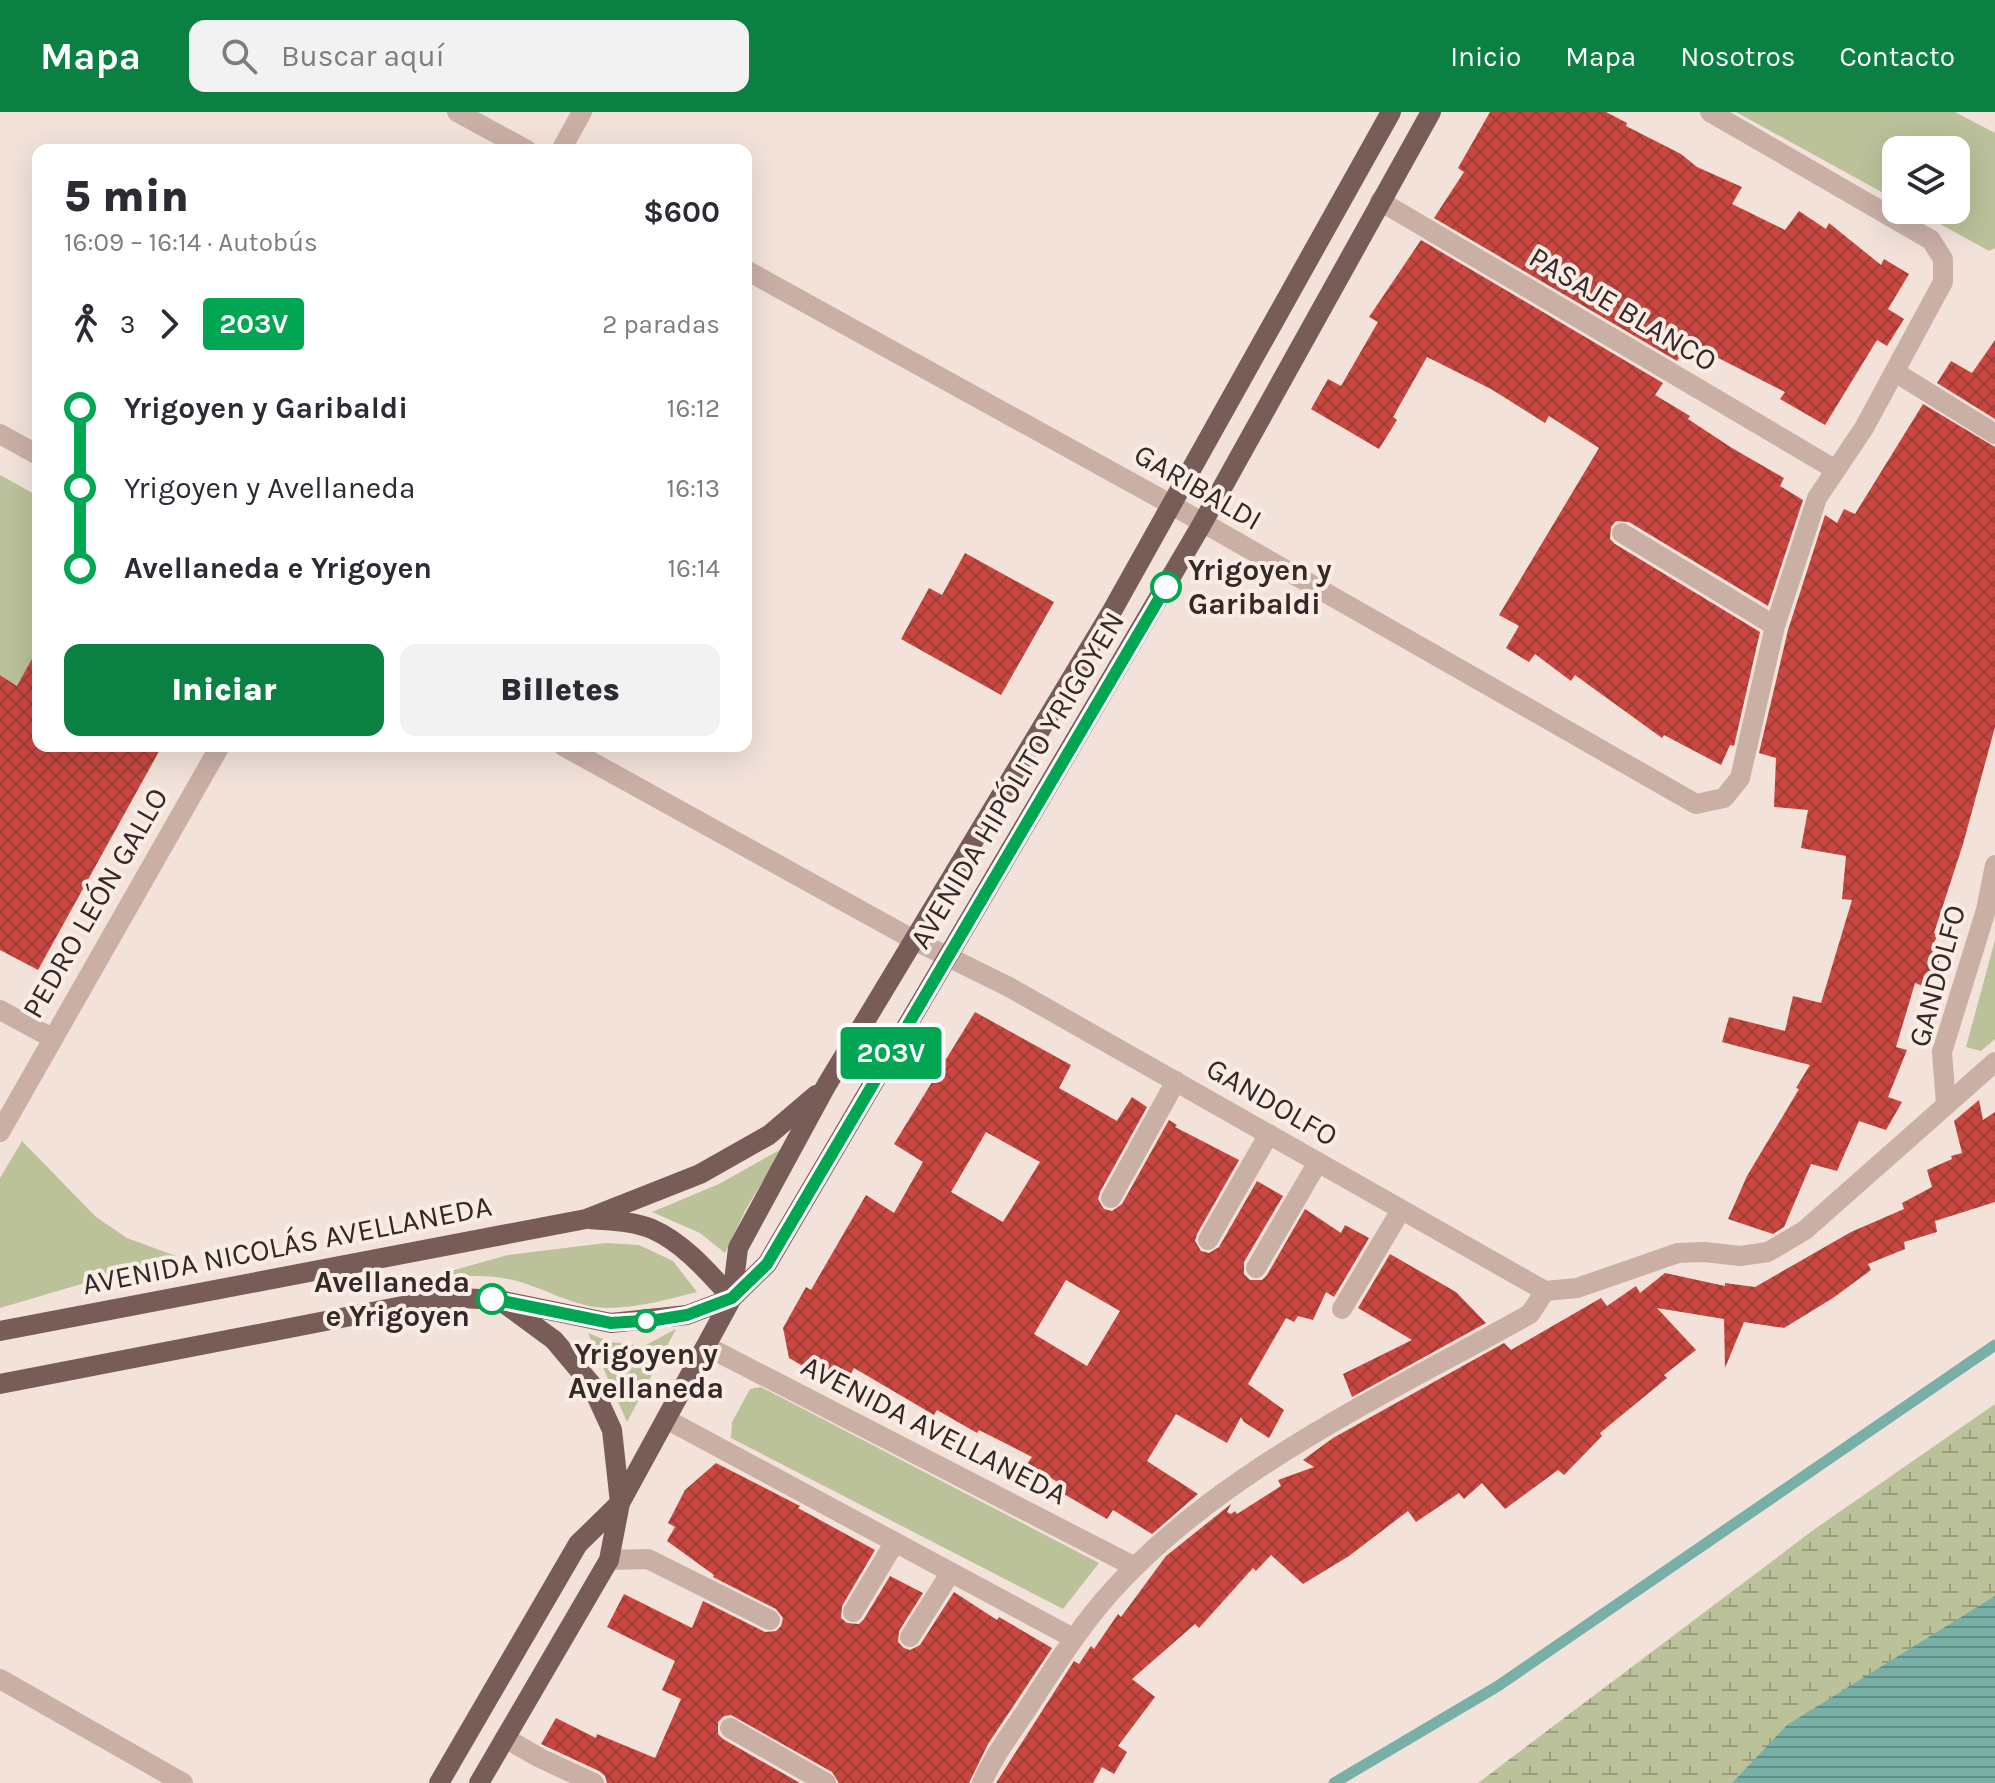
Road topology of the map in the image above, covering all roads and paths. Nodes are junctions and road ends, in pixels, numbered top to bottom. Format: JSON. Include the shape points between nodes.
{"nodes":[{"id":1,"x":457,"y":112,"type":"edge"},
{"id":2,"x":582,"y":112,"type":"edge"},
{"id":3,"x":1391,"y":112,"type":"edge"},
{"id":4,"x":1431,"y":112,"type":"edge"},
{"id":5,"x":1710,"y":112,"type":"edge"},
{"id":6,"x":516,"y":144,"type":"edge"},
{"id":7,"x":564,"y":144,"type":"edge"},
{"id":8,"x":1380,"y":201,"type":"junction"},
{"id":9,"x":752,"y":273,"type":"edge"},
{"id":10,"x":1895,"y":372,"type":"junction"},
{"id":11,"x":0,"y":434,"type":"edge"},
{"id":12,"x":1995,"y":434,"type":"edge"},
{"id":13,"x":32,"y":452,"type":"edge"},
{"id":14,"x":1836,"y":470,"type":"junction"},
{"id":15,"x":1172,"y":505,"type":"junction"},
{"id":16,"x":1202,"y":524,"type":"junction"},
{"id":17,"x":1622,"y":533,"type":"dead end"},
{"id":18,"x":1775,"y":626,"type":"junction"},
{"id":19,"x":217,"y":752,"type":"edge"},
{"id":20,"x":574,"y":752,"type":"edge"},
{"id":21,"x":1995,"y":865,"type":"edge"},
{"id":22,"x":914,"y":940,"type":"junction"},
{"id":23,"x":947,"y":958,"type":"junction"},
{"id":24,"x":0,"y":1010,"type":"edge"},
{"id":25,"x":52,"y":1038,"type":"junction"},
{"id":26,"x":1995,"y":1062,"type":"edge"},
{"id":27,"x":1176,"y":1081,"type":"junction"},
{"id":28,"x":826,"y":1086,"type":"junction"},
{"id":29,"x":1946,"y":1104,"type":"junction"},
{"id":30,"x":0,"y":1132,"type":"edge"},
{"id":31,"x":1269,"y":1134,"type":"junction"},
{"id":32,"x":1318,"y":1162,"type":"junction"},
{"id":33,"x":1111,"y":1198,"type":"dead end"},
{"id":34,"x":1401,"y":1210,"type":"junction"},
{"id":35,"x":586,"y":1219,"type":"junction"},
{"id":36,"x":1208,"y":1240,"type":"dead end"},
{"id":37,"x":1256,"y":1268,"type":"dead end"},
{"id":38,"x":1545,"y":1291,"type":"junction"},
{"id":39,"x":732,"y":1298,"type":"junction"},
{"id":40,"x":499,"y":1300,"type":"junction"},
{"id":41,"x":1342,"y":1309,"type":"dead end"},
{"id":42,"x":0,"y":1331,"type":"edge"},
{"id":43,"x":706,"y":1346,"type":"junction"},
{"id":44,"x":0,"y":1384,"type":"edge"},
{"id":45,"x":666,"y":1419,"type":"junction"},
{"id":46,"x":620,"y":1503,"type":"junction"},
{"id":47,"x":895,"y":1542,"type":"junction"},
{"id":48,"x":609,"y":1560,"type":"junction"},
{"id":49,"x":1135,"y":1567,"type":"junction"},
{"id":50,"x":951,"y":1572,"type":"junction"},
{"id":51,"x":853,"y":1612,"type":"dead end"},
{"id":52,"x":770,"y":1620,"type":"dead end"},
{"id":53,"x":910,"y":1637,"type":"dead end"},
{"id":54,"x":1073,"y":1638,"type":"junction"},
{"id":55,"x":0,"y":1679,"type":"edge"},
{"id":56,"x":730,"y":1728,"type":"dead end"},
{"id":57,"x":505,"y":1738,"type":"junction"},
{"id":58,"x":183,"y":1783,"type":"edge"},
{"id":59,"x":439,"y":1783,"type":"edge"},
{"id":60,"x":479,"y":1783,"type":"edge"},
{"id":61,"x":594,"y":1783,"type":"edge"},
{"id":62,"x":826,"y":1783,"type":"edge"},
{"id":63,"x":982,"y":1783,"type":"edge"}],
"edges":[{"from":1,"to":6,"type":"street"},
{"from":2,"to":7,"type":"street"},
{"from":3,"to":15,"type":"main road","name":"AVENIDA HIPÓLITO YRIGOYEN"},
{"from":4,"to":8,"type":"main road","name":"AVENIDA HIPÓLITO YRIGOYEN"},
{"from":5,"to":10,"type":"street","via":[[1931,240],[1943,259],[1943,282]]},
{"from":8,"to":14,"type":"street","name":"PASAJE BLANCO"},
{"from":8,"to":16,"type":"main road","name":"AVENIDA HIPÓLITO YRIGOYEN"},
{"from":9,"to":15,"type":"street","name":"GARIBALDI"},
{"from":10,"to":12,"type":"street"},
{"from":10,"to":14,"type":"street"},
{"from":11,"to":13,"type":"street"},
{"from":14,"to":18,"type":"street","via":[[1817,498]]},
{"from":15,"to":16,"type":"street","name":"GARIBALDI"},
{"from":15,"to":22,"type":"main road","name":"AVENIDA HIPÓLITO YRIGOYEN"},
{"from":16,"to":18,"type":"street","name":"GARIBALDI","via":[[1696,804],[1724,798],[1740,778]]},
{"from":16,"to":23,"type":"main road","name":"AVENIDA HIPÓLITO YRIGOYEN"},
{"from":17,"to":18,"type":"street"},
{"from":19,"to":25,"type":"street","name":"PEDRO LEÓN GALLO"},
{"from":20,"to":22,"type":"street","name":"GANDOLFO"},
{"from":21,"to":29,"type":"street","name":"GANDOLFO","via":[[1942,1052]]},
{"from":22,"to":23,"type":"street","name":"GANDOLFO"},
{"from":22,"to":28,"type":"main road","name":"AVENIDA HIPÓLITO YRIGOYEN"},
{"from":23,"to":27,"type":"street","name":"GANDOLFO"},
{"from":23,"to":39,"type":"main road","name":"AVENIDA HIPÓLITO YRIGOYEN","via":[[767,1264]]},
{"from":24,"to":25,"type":"street"},
{"from":25,"to":30,"type":"street","name":"PEDRO LEÓN GALLO"},
{"from":26,"to":29,"type":"street"},
{"from":27,"to":31,"type":"street","name":"GANDOLFO"},
{"from":27,"to":33,"type":"street"},
{"from":28,"to":35,"type":"main road","name":"AVENIDA NICOLÁS AVELLANEDA","via":[[769,1135],[700,1174]]},
{"from":28,"to":39,"type":"main road","name":"AVENIDA HIPÓLITO YRIGOYEN","via":[[738,1248]]},
{"from":29,"to":38,"type":"street","via":[[1805,1230],[1768,1252],[1678,1253],[1577,1288]]},
{"from":31,"to":32,"type":"street","name":"GANDOLFO"},
{"from":31,"to":36,"type":"street"},
{"from":32,"to":34,"type":"street","name":"GANDOLFO"},
{"from":32,"to":37,"type":"street"},
{"from":34,"to":38,"type":"street","name":"GANDOLFO"},
{"from":34,"to":41,"type":"street"},
{"from":35,"to":39,"type":"main road","name":"AVENIDA NICOLÁS AVELLANEDA","via":[[652,1229],[670,1239]]},
{"from":35,"to":42,"type":"main road","name":"AVENIDA NICOLÁS AVELLANEDA"},
{"from":38,"to":49,"type":"street","via":[[1530,1314],[1231,1485]]},
{"from":39,"to":40,"type":"main road","via":[[687,1315],[611,1323]]},
{"from":39,"to":43,"type":"main road","name":"AVENIDA HIPÓLITO YRIGOYEN"},
{"from":40,"to":44,"type":"main road","via":[[461,1298],[408,1305]]},
{"from":40,"to":46,"type":"main road","via":[[554,1340],[591,1384],[612,1430]]},
{"from":43,"to":45,"type":"main road","name":"AVENIDA HIPÓLITO YRIGOYEN"},
{"from":43,"to":49,"type":"street","name":"AVENIDA AVELLANEDA"},
{"from":45,"to":46,"type":"main road","name":"AVENIDA HIPÓLITO YRIGOYEN"},
{"from":45,"to":47,"type":"street"},
{"from":46,"to":48,"type":"main road","name":"AVENIDA HIPÓLITO YRIGOYEN"},
{"from":46,"to":59,"type":"main road","name":"AVENIDA HIPÓLITO YRIGOYEN","via":[[578,1544]]},
{"from":47,"to":50,"type":"street"},
{"from":47,"to":51,"type":"street"},
{"from":48,"to":52,"type":"street","via":[[648,1559]]},
{"from":48,"to":57,"type":"main road","name":"AVENIDA HIPÓLITO YRIGOYEN"},
{"from":49,"to":54,"type":"street"},
{"from":50,"to":53,"type":"street"},
{"from":50,"to":54,"type":"street"},
{"from":54,"to":63,"type":"street"},
{"from":55,"to":58,"type":"street"},
{"from":56,"to":62,"type":"street"},
{"from":57,"to":60,"type":"main road","name":"AVENIDA HIPÓLITO YRIGOYEN"},
{"from":57,"to":61,"type":"street"}]}
